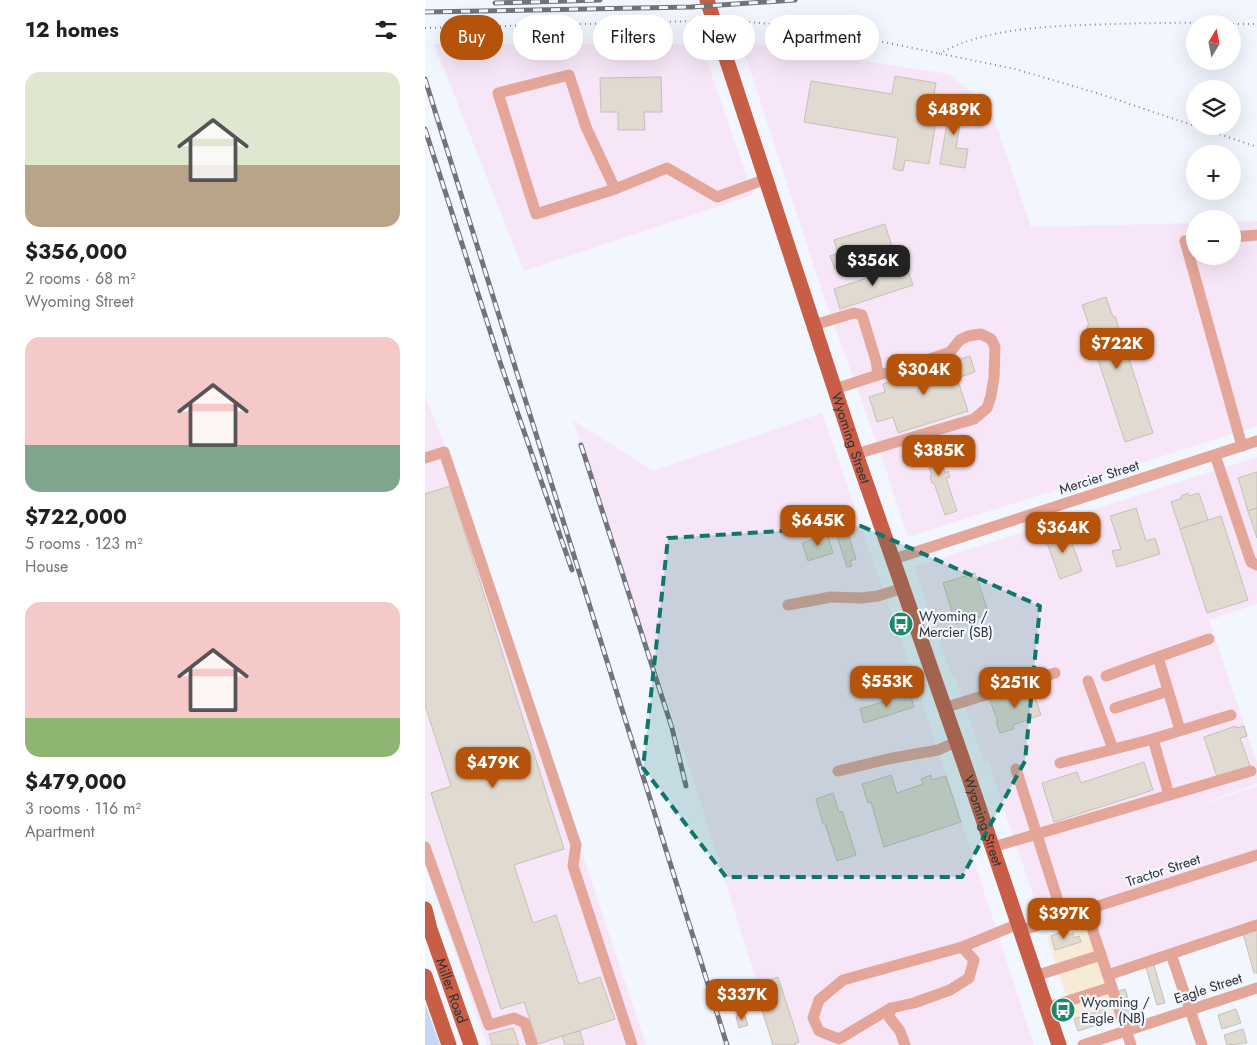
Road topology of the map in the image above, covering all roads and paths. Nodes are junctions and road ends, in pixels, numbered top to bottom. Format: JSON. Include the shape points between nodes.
{"nodes":[{"id":1,"x":707,"y":0,"type":"edge"},
{"id":2,"x":1186,"y":22,"type":"edge"},
{"id":3,"x":1241,"y":24,"type":"edge"},
{"id":4,"x":1257,"y":24,"type":"edge"},
{"id":5,"x":425,"y":28,"type":"edge"},
{"id":6,"x":939,"y":54,"type":"junction"},
{"id":7,"x":1186,"y":123,"type":"edge"},
{"id":8,"x":1222,"y":135,"type":"edge"},
{"id":9,"x":1257,"y":147,"type":"edge"},
{"id":10,"x":766,"y":179,"type":"junction"},
{"id":11,"x":615,"y":189,"type":"junction"},
{"id":12,"x":1257,"y":235,"type":"edge"},
{"id":13,"x":1241,"y":236,"type":"edge"},
{"id":14,"x":1192,"y":265,"type":"edge"},
{"id":15,"x":814,"y":325,"type":"junction"},
{"id":16,"x":878,"y":375,"type":"junction"},
{"id":17,"x":835,"y":389,"type":"junction"},
{"id":18,"x":1257,"y":441,"type":"edge"},
{"id":19,"x":1242,"y":446,"type":"junction"},
{"id":20,"x":856,"y":454,"type":"junction"},
{"id":21,"x":1215,"y":455,"type":"junction"},
{"id":22,"x":425,"y":458,"type":"edge"},
{"id":23,"x":894,"y":559,"type":"junction"},
{"id":24,"x":1257,"y":566,"type":"edge"},
{"id":25,"x":903,"y":588,"type":"junction"},
{"id":26,"x":788,"y":605,"type":"dead end"},
{"id":27,"x":1209,"y":639,"type":"dead end"},
{"id":28,"x":1158,"y":657,"type":"junction"},
{"id":29,"x":1055,"y":673,"type":"dead end"},
{"id":30,"x":1106,"y":676,"type":"dead end"},
{"id":31,"x":1088,"y":681,"type":"dead end"},
{"id":32,"x":1168,"y":691,"type":"junction"},
{"id":33,"x":944,"y":708,"type":"junction"},
{"id":34,"x":1115,"y":708,"type":"dead end"},
{"id":35,"x":1231,"y":715,"type":"dead end"},
{"id":36,"x":1180,"y":730,"type":"junction"},
{"id":37,"x":1153,"y":739,"type":"junction"},
{"id":38,"x":956,"y":742,"type":"junction"},
{"id":39,"x":1113,"y":749,"type":"junction"},
{"id":40,"x":1060,"y":763,"type":"dead end"},
{"id":41,"x":1016,"y":769,"type":"dead end"},
{"id":42,"x":838,"y":771,"type":"dead end"},
{"id":43,"x":1251,"y":771,"type":"dead end"},
{"id":44,"x":1169,"y":794,"type":"junction"},
{"id":45,"x":1036,"y":835,"type":"junction"},
{"id":46,"x":425,"y":847,"type":"edge"},
{"id":47,"x":993,"y":848,"type":"junction"},
{"id":48,"x":1257,"y":855,"type":"edge"},
{"id":49,"x":1058,"y":901,"type":"dead end"},
{"id":50,"x":425,"y":909,"type":"edge"},
{"id":51,"x":1086,"y":910,"type":"junction"},
{"id":52,"x":1257,"y":926,"type":"edge"},
{"id":53,"x":1019,"y":928,"type":"junction"},
{"id":54,"x":428,"y":930,"type":"edge"},
{"id":55,"x":962,"y":947,"type":"junction"},
{"id":56,"x":1171,"y":954,"type":"junction"},
{"id":57,"x":1101,"y":955,"type":"junction"},
{"id":58,"x":1108,"y":974,"type":"junction"},
{"id":59,"x":425,"y":976,"type":"edge"},
{"id":60,"x":1035,"y":976,"type":"junction"},
{"id":61,"x":1112,"y":987,"type":"junction"},
{"id":62,"x":1257,"y":988,"type":"edge"},
{"id":63,"x":891,"y":1008,"type":"junction"},
{"id":64,"x":1046,"y":1008,"type":"junction"},
{"id":65,"x":1190,"y":1010,"type":"junction"},
{"id":66,"x":1126,"y":1030,"type":"junction"},
{"id":67,"x":449,"y":1045,"type":"edge"},
{"id":68,"x":471,"y":1045,"type":"edge"},
{"id":69,"x":532,"y":1045,"type":"edge"},
{"id":70,"x":632,"y":1045,"type":"edge"},
{"id":71,"x":905,"y":1045,"type":"edge"},
{"id":72,"x":1059,"y":1045,"type":"edge"},
{"id":73,"x":1083,"y":1045,"type":"edge"},
{"id":74,"x":1131,"y":1045,"type":"edge"},
{"id":75,"x":1201,"y":1045,"type":"edge"}],
"edges":[{"from":1,"to":10,"type":"main road","name":"Wyoming Street"},
{"from":2,"to":6,"type":"path","via":[[1029,28],[954,45]]},
{"from":3,"to":4,"type":"path"},
{"from":5,"to":6,"type":"path","bridge":true,"via":[[729,20],[819,29]]},
{"from":6,"to":7,"type":"path","via":[[1051,78]]},
{"from":8,"to":9,"type":"path"},
{"from":10,"to":11,"type":"street","via":[[717,197],[667,168]]},
{"from":10,"to":15,"type":"main road","name":"Wyoming Street"},
{"from":11,"to":11,"type":"street","via":[[536,214],[498,93],[569,75],[586,127]]},
{"from":12,"to":13,"type":"street"},
{"from":14,"to":19,"type":"street"},
{"from":15,"to":16,"type":"street","via":[[854,313],[862,315]]},
{"from":15,"to":17,"type":"main road","name":"Wyoming Street"},
{"from":16,"to":17,"type":"street"},
{"from":16,"to":20,"type":"street","via":[[950,352],[968,336],[981,334],[991,339],[995,347],[991,396],[987,408],[974,419]]},
{"from":17,"to":20,"type":"main road","name":"Wyoming Street"},
{"from":18,"to":19,"type":"street","name":"Mercier Street"},
{"from":19,"to":21,"type":"street","name":"Mercier Street"},
{"from":20,"to":23,"type":"main road","name":"Wyoming Street"},
{"from":21,"to":23,"type":"street","name":"Mercier Street"},
{"from":21,"to":24,"type":"street","via":[[1251,562]]},
{"from":22,"to":70,"type":"street","via":[[444,452],[576,845],[573,866]]},
{"from":23,"to":25,"type":"main road","name":"Wyoming Street"},
{"from":25,"to":26,"type":"street","via":[[878,596],[831,597]]},
{"from":25,"to":33,"type":"main road","name":"Wyoming Street"},
{"from":27,"to":28,"type":"street"},
{"from":28,"to":30,"type":"street"},
{"from":28,"to":32,"type":"street"},
{"from":29,"to":33,"type":"street"},
{"from":31,"to":39,"type":"street"},
{"from":32,"to":34,"type":"street"},
{"from":32,"to":36,"type":"street"},
{"from":33,"to":38,"type":"main road","name":"Wyoming Street"},
{"from":35,"to":36,"type":"street"},
{"from":36,"to":37,"type":"street"},
{"from":37,"to":39,"type":"street"},
{"from":37,"to":44,"type":"street"},
{"from":38,"to":42,"type":"street","via":[[938,750]]},
{"from":38,"to":47,"type":"main road","name":"Wyoming Street"},
{"from":39,"to":40,"type":"street"},
{"from":41,"to":45,"type":"street"},
{"from":43,"to":44,"type":"street"},
{"from":44,"to":45,"type":"street"},
{"from":45,"to":47,"type":"street"},
{"from":45,"to":49,"type":"street"},
{"from":46,"to":69,"type":"street","via":[[489,1025],[514,1018],[525,1023]]},
{"from":47,"to":53,"type":"main road","name":"Wyoming Street"},
{"from":48,"to":51,"type":"street","name":"Tractor Street"},
{"from":50,"to":54,"type":"main road","name":"Miller Road"},
{"from":51,"to":53,"type":"street","name":"Tractor Street"},
{"from":51,"to":57,"type":"street"},
{"from":52,"to":56,"type":"street"},
{"from":53,"to":55,"type":"street","name":"Tractor Street"},
{"from":53,"to":60,"type":"main road","name":"Wyoming Street"},
{"from":54,"to":68,"type":"main road","name":"Miller Road"},
{"from":55,"to":63,"type":"street","via":[[974,960],[969,978],[950,990]]},
{"from":55,"to":63,"type":"street","name":"Tractor Street","via":[[843,980],[819,1000],[813,1018],[819,1031],[839,1039]]},
{"from":56,"to":58,"type":"street"},
{"from":56,"to":65,"type":"street"},
{"from":57,"to":58,"type":"street"},
{"from":57,"to":60,"type":"street"},
{"from":58,"to":61,"type":"street"},
{"from":59,"to":67,"type":"main road","name":"Miller Road"},
{"from":60,"to":64,"type":"main road","name":"Wyoming Street"},
{"from":61,"to":64,"type":"street"},
{"from":61,"to":66,"type":"street"},
{"from":62,"to":65,"type":"street","name":"Eagle Street"},
{"from":63,"to":71,"type":"street","via":[[889,1017],[900,1031]]},
{"from":64,"to":72,"type":"main road","name":"Wyoming Street"},
{"from":65,"to":66,"type":"street","name":"Eagle Street"},
{"from":65,"to":75,"type":"street"},
{"from":66,"to":73,"type":"street","name":"Eagle Street"},
{"from":66,"to":74,"type":"street"}]}
